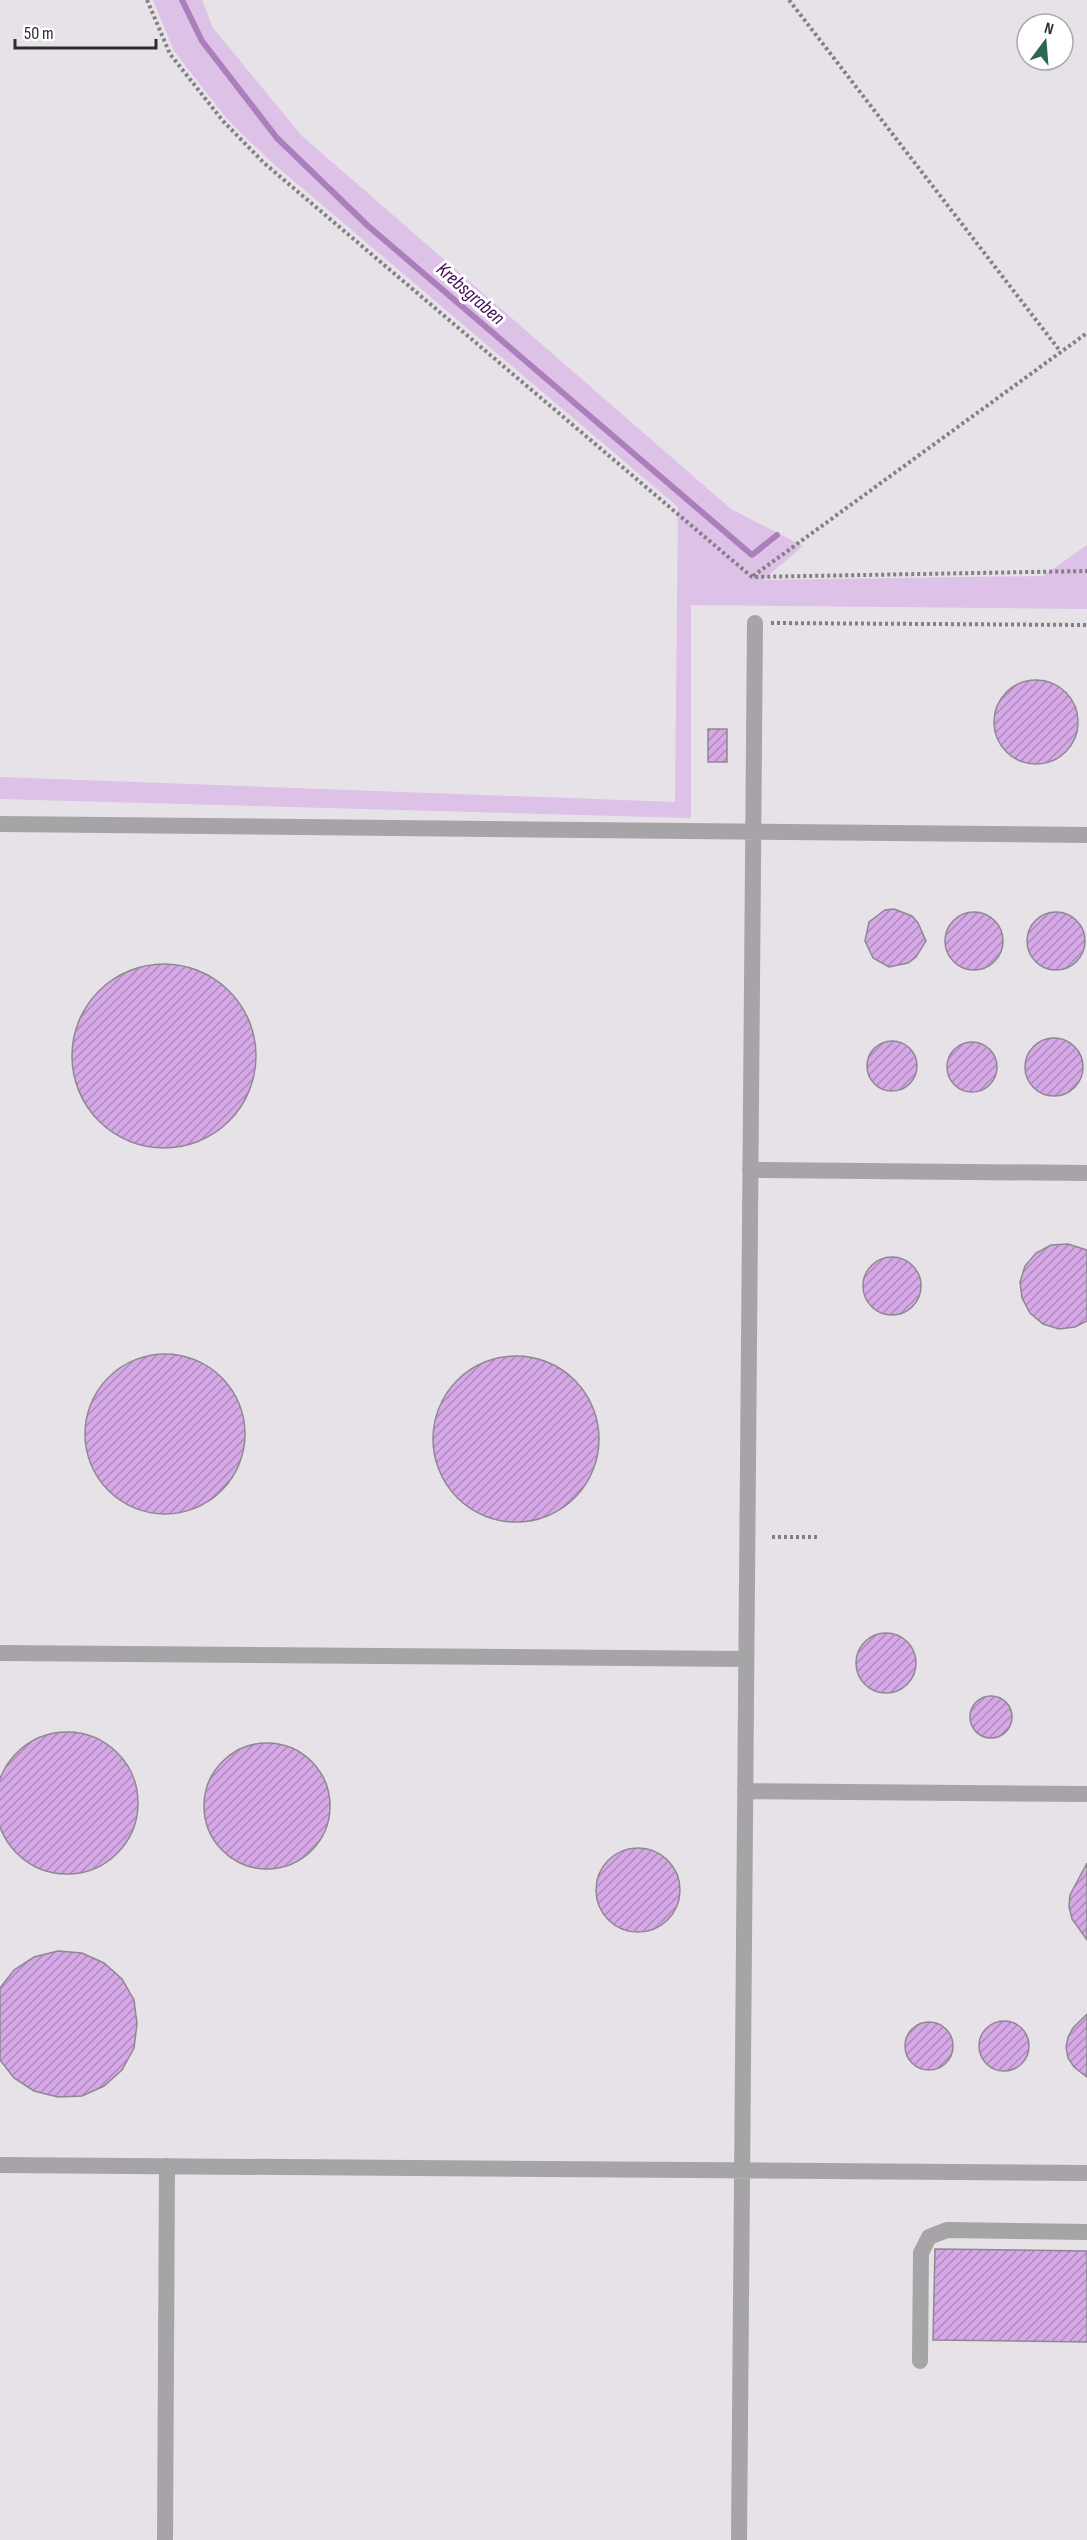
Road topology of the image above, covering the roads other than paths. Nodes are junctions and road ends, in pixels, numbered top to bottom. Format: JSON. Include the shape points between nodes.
{"nodes":[{"id":1,"x":755,"y":623,"type":"road end"},
{"id":2,"x":0,"y":824,"type":"edge"},
{"id":3,"x":753,"y":832,"type":"junction"},
{"id":4,"x":1087,"y":835,"type":"edge"},
{"id":5,"x":750,"y":1170,"type":"junction"},
{"id":6,"x":1087,"y":1173,"type":"edge"},
{"id":7,"x":0,"y":1653,"type":"edge"},
{"id":8,"x":746,"y":1659,"type":"junction"},
{"id":9,"x":745,"y":1791,"type":"junction"},
{"id":10,"x":1087,"y":1794,"type":"edge"},
{"id":11,"x":0,"y":2165,"type":"edge"},
{"id":12,"x":167,"y":2166,"type":"junction"},
{"id":13,"x":742,"y":2169,"type":"junction"},
{"id":14,"x":1087,"y":2173,"type":"edge"},
{"id":15,"x":1087,"y":2232,"type":"edge"},
{"id":16,"x":920,"y":2361,"type":"dead end"},
{"id":17,"x":165,"y":2540,"type":"edge"},
{"id":18,"x":739,"y":2540,"type":"edge"}],
"edges":[{"from":1,"to":3,"type":"street"},
{"from":2,"to":3,"type":"street"},
{"from":3,"to":4,"type":"street"},
{"from":3,"to":5,"type":"street"},
{"from":5,"to":6,"type":"street"},
{"from":5,"to":8,"type":"street"},
{"from":7,"to":8,"type":"street"},
{"from":8,"to":9,"type":"street"},
{"from":9,"to":10,"type":"street"},
{"from":9,"to":13,"type":"street"},
{"from":11,"to":12,"type":"street"},
{"from":12,"to":13,"type":"street"},
{"from":12,"to":17,"type":"street"},
{"from":13,"to":14,"type":"street"},
{"from":13,"to":18,"type":"street"},
{"from":15,"to":16,"type":"street","via":[[947,2230],[929,2236],[921,2253]]}]}
